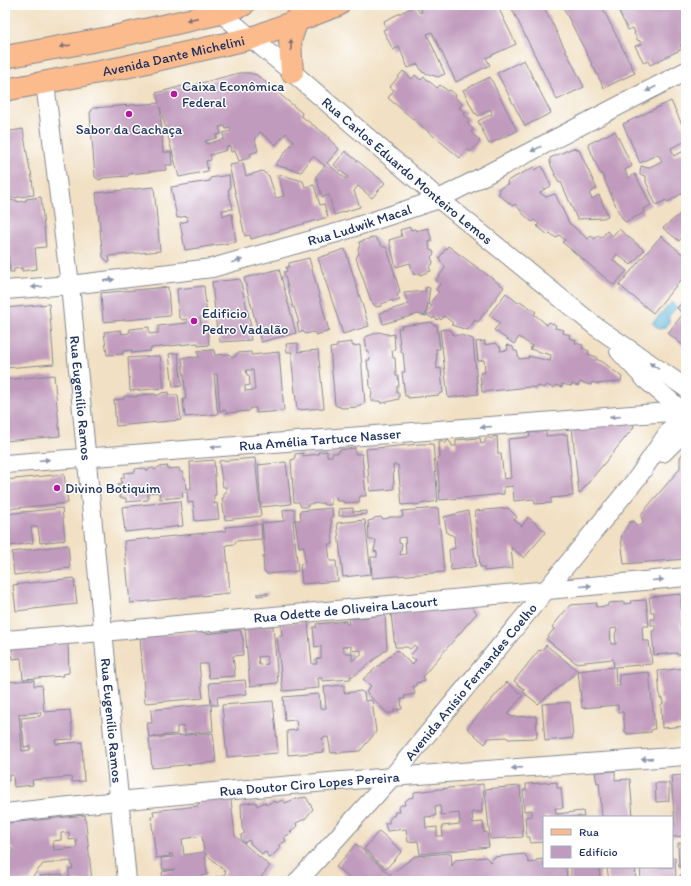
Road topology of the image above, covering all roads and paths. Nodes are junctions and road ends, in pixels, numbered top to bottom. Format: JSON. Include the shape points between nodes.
{"nodes":[{"id":1,"x":243,"y":5,"type":"edge"},
{"id":2,"x":338,"y":5,"type":"edge"},
{"id":3,"x":221,"y":13,"type":"junction"},
{"id":4,"x":297,"y":20,"type":"junction"},
{"id":5,"x":252,"y":38,"type":"junction"},
{"id":6,"x":5,"y":57,"type":"edge"},
{"id":7,"x":686,"y":71,"type":"edge"},
{"id":8,"x":292,"y":72,"type":"junction"},
{"id":9,"x":44,"y":83,"type":"junction"},
{"id":10,"x":5,"y":90,"type":"edge"},
{"id":11,"x":439,"y":199,"type":"junction"},
{"id":12,"x":70,"y":285,"type":"junction"},
{"id":13,"x":5,"y":290,"type":"edge"},
{"id":14,"x":595,"y":326,"type":"junction"},
{"id":15,"x":646,"y":380,"type":"junction"},
{"id":16,"x":686,"y":388,"type":"edge"},
{"id":17,"x":685,"y":411,"type":"edge"},
{"id":18,"x":636,"y":415,"type":"junction"},
{"id":19,"x":686,"y":430,"type":"edge"},
{"id":20,"x":87,"y":456,"type":"junction"},
{"id":21,"x":5,"y":464,"type":"edge"},
{"id":22,"x":638,"y":477,"type":"junction"},
{"id":23,"x":686,"y":577,"type":"edge"},
{"id":24,"x":547,"y":589,"type":"junction"},
{"id":25,"x":103,"y":632,"type":"junction"},
{"id":26,"x":5,"y":640,"type":"edge"},
{"id":27,"x":686,"y":756,"type":"edge"},
{"id":28,"x":392,"y":777,"type":"junction"},
{"id":29,"x":119,"y":800,"type":"junction"},
{"id":30,"x":5,"y":814,"type":"edge"},
{"id":31,"x":127,"y":881,"type":"edge"},
{"id":32,"x":298,"y":881,"type":"edge"}],
"edges":[{"from":1,"to":3,"type":"main road"},
{"from":2,"to":4,"type":"main road","name":"Avenida Dante Michelini"},
{"from":3,"to":5,"type":"street","name":"Rua Carlos Eduardo Monteiro Lemos"},
{"from":3,"to":6,"type":"main road","one_way":true,"via":[[109,38]]},
{"from":4,"to":5,"type":"main road","name":"Avenida Dante Michelini"},
{"from":8,"to":4,"type":"main road","one_way":true,"via":[[290,41]]},
{"from":5,"to":8,"type":"street","name":"Rua Carlos Eduardo Monteiro Lemos"},
{"from":5,"to":9,"type":"main road","name":"Avenida Dante Michelini"},
{"from":7,"to":11,"type":"street","name":"Rua Ludwik Macal","one_way":true},
{"from":8,"to":11,"type":"street","name":"Rua Carlos Eduardo Monteiro Lemos"},
{"from":9,"to":10,"type":"main road","name":"Avenida Dante Michelini"},
{"from":9,"to":12,"type":"street","name":"Rua Eugenílio Ramos"},
{"from":12,"to":11,"type":"street","name":"Rua Ludwik Macal","one_way":true,"via":[[212,268],[340,232]]},
{"from":11,"to":14,"type":"street","name":"Rua Carlos Eduardo Monteiro Lemos"},
{"from":12,"to":13,"type":"street","name":"Rua Ludwik Macal","one_way":true},
{"from":12,"to":20,"type":"street","name":"Rua Eugenílio Ramos"},
{"from":14,"to":15,"type":"street","name":"Rua Carlos Eduardo Monteiro Lemos"},
{"from":16,"to":14,"type":"street","name":"Rua Carlos Eduardo Monteiro Lemos","one_way":true},
{"from":15,"to":17,"type":"street","name":"Rua Carlos Eduardo Monteiro Lemos"},
{"from":15,"to":18,"type":"street","via":[[650,391],[648,404]]},
{"from":17,"to":18,"type":"street","name":"Rua Amélia Tartuce Nasser"},
{"from":17,"to":22,"type":"street","name":"Avenida Anísio Fernandes Coelho"},
{"from":18,"to":20,"type":"street","name":"Rua Amélia Tartuce Nasser","one_way":true},
{"from":19,"to":22,"type":"street","name":"Avenida Anísio Fernandes Coelho"},
{"from":21,"to":20,"type":"street","name":"Rua Amélia Tartuce Nasser","one_way":true},
{"from":20,"to":25,"type":"street","name":"Rua Eugenílio Ramos"},
{"from":22,"to":24,"type":"street","name":"Avenida Anísio Fernandes Coelho"},
{"from":24,"to":23,"type":"street","name":"Rua Odette de Oliveira Lacourt","one_way":true},
{"from":24,"to":25,"type":"street","name":"Rua Odette de Oliveira Lacourt"},
{"from":24,"to":28,"type":"street","name":"Avenida Anísio Fernandes Coelho"},
{"from":25,"to":26,"type":"street","name":"Rua Odette de Oliveira Lacourt"},
{"from":25,"to":29,"type":"street","name":"Rua Eugenílio Ramos"},
{"from":27,"to":28,"type":"street","name":"Rua Doutor Ciro Lopes Pereira","one_way":true},
{"from":28,"to":29,"type":"street","name":"Rua Doutor Ciro Lopes Pereira"},
{"from":28,"to":32,"type":"street","name":"Avenida Anísio Fernandes Coelho"},
{"from":29,"to":30,"type":"street","name":"Rua Doutor Ciro Lopes Pereira"},
{"from":29,"to":31,"type":"street","name":"Rua Eugenílio Ramos"}]}
